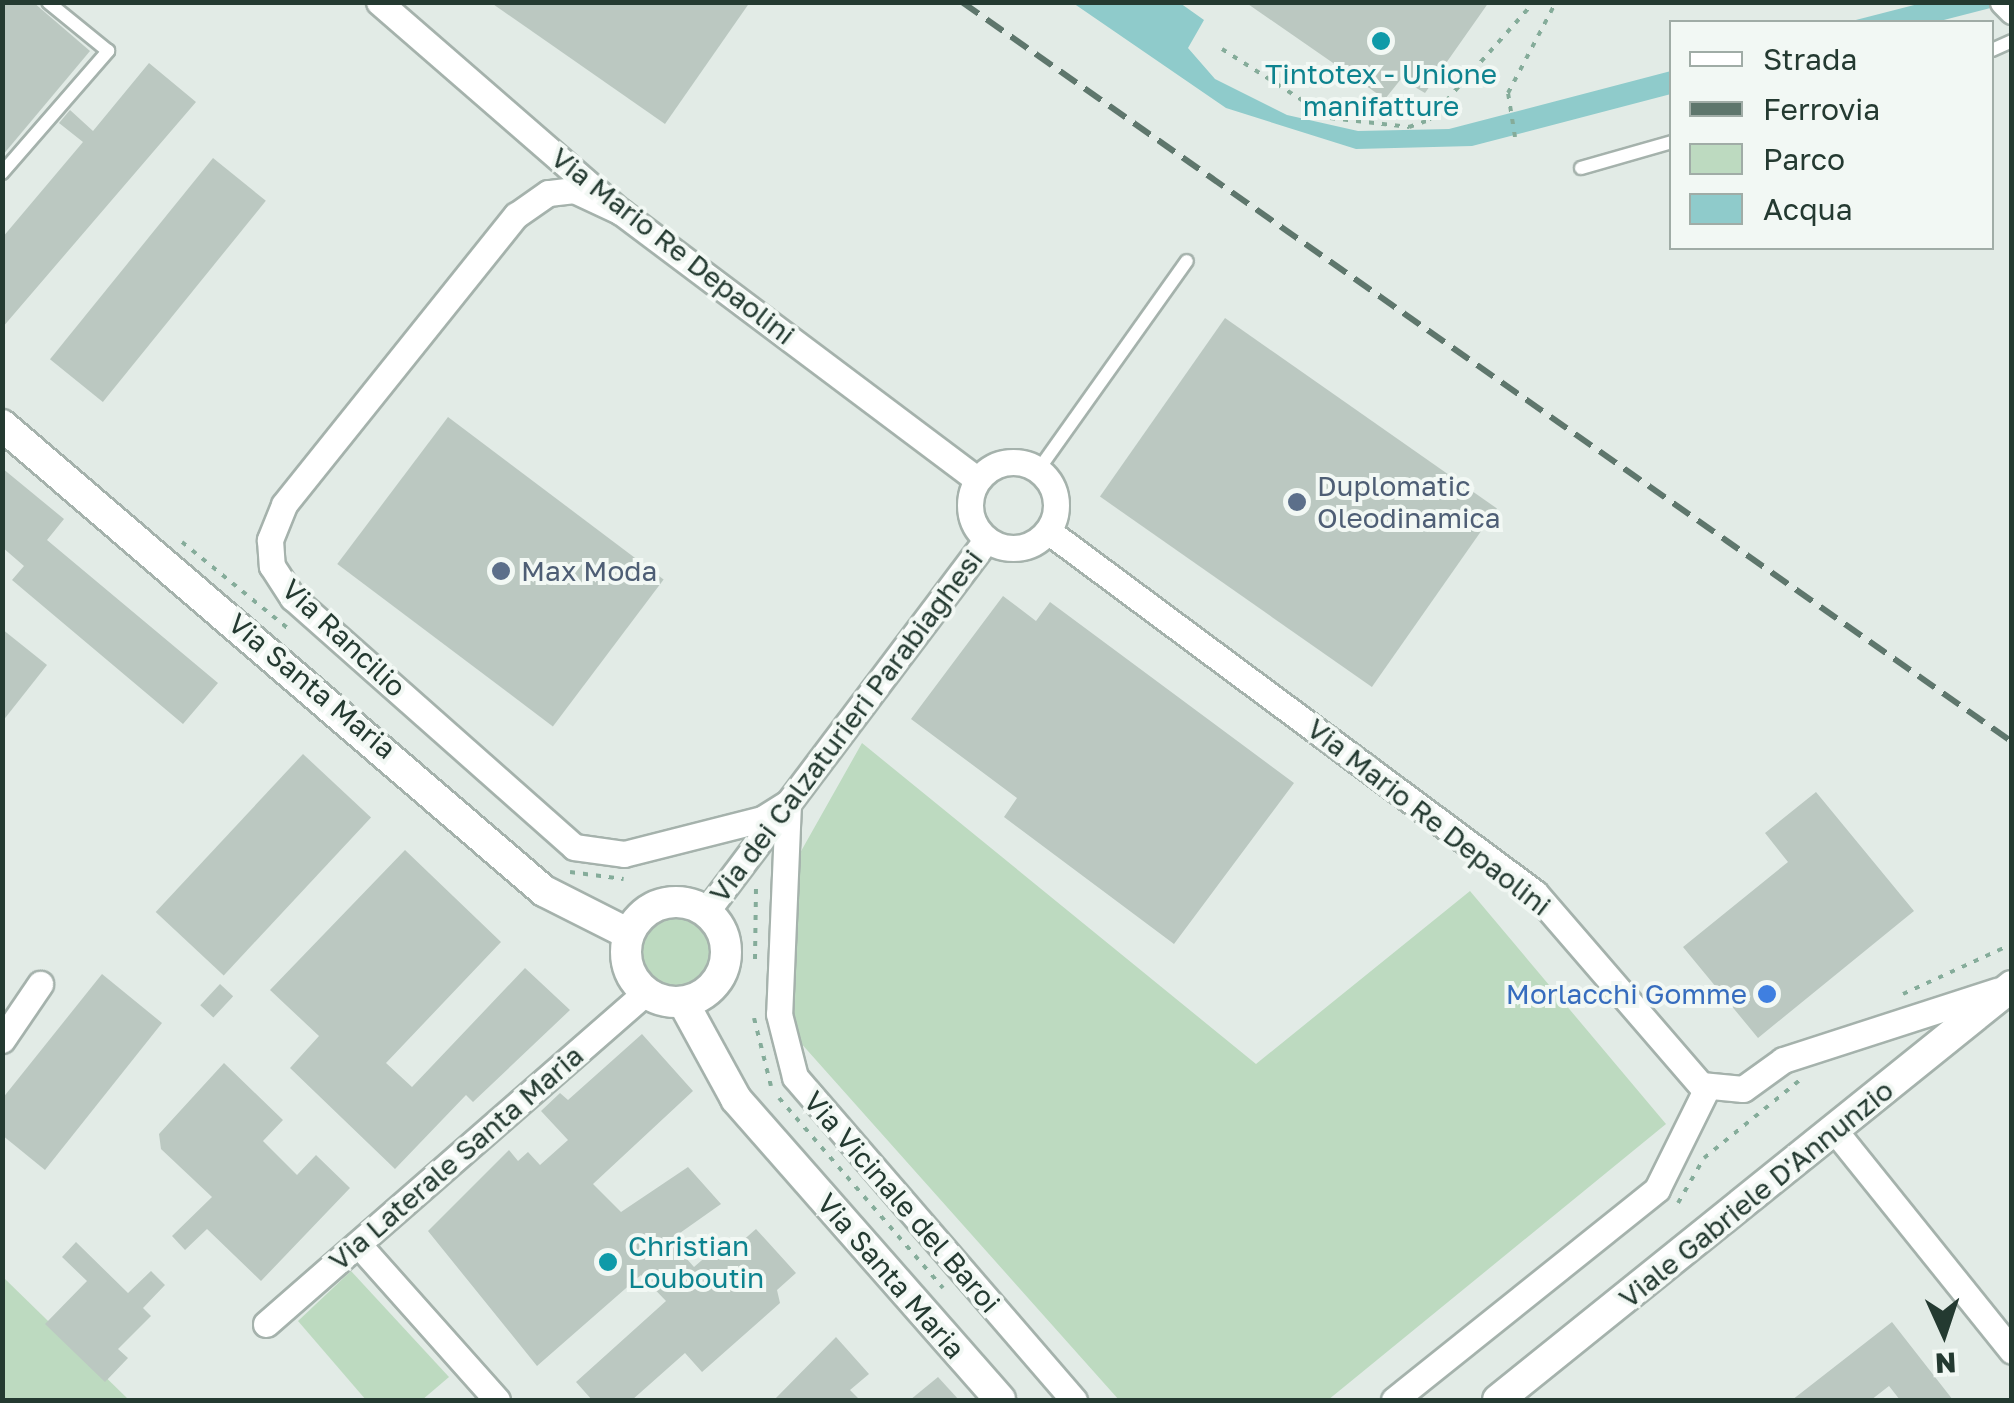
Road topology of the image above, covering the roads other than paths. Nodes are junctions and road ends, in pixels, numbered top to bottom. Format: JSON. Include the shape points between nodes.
{"nodes":[{"id":1,"x":48,"y":2,"type":"edge"},
{"id":2,"x":378,"y":2,"type":"edge"},
{"id":3,"x":2003,"y":2,"type":"edge"},
{"id":4,"x":2012,"y":11,"type":"edge"},
{"id":5,"x":1669,"y":143,"type":"edge"},
{"id":6,"x":1581,"y":168,"type":"dead end"},
{"id":7,"x":2,"y":172,"type":"edge"},
{"id":8,"x":621,"y":212,"type":"junction"},
{"id":9,"x":1187,"y":261,"type":"dead end"},
{"id":10,"x":2,"y":425,"type":"edge"},
{"id":11,"x":1039,"y":470,"type":"junction"},
{"id":12,"x":977,"y":479,"type":"junction"},
{"id":13,"x":1048,"y":531,"type":"junction"},
{"id":14,"x":986,"y":540,"type":"junction"},
{"id":15,"x":788,"y":803,"type":"junction"},
{"id":16,"x":706,"y":912,"type":"junction"},
{"id":17,"x":629,"y":934,"type":"junction"},
{"id":18,"x":40,"y":984,"type":"dead end"},
{"id":19,"x":2011,"y":986,"type":"edge"},
{"id":20,"x":646,"y":993,"type":"junction"},
{"id":21,"x":683,"y":1002,"type":"junction"},
{"id":22,"x":2,"y":1040,"type":"edge"},
{"id":23,"x":1707,"y":1088,"type":"junction"},
{"id":24,"x":1836,"y":1131,"type":"junction"},
{"id":25,"x":358,"y":1244,"type":"junction"},
{"id":26,"x":266,"y":1324,"type":"dead end"},
{"id":27,"x":2012,"y":1352,"type":"edge"},
{"id":28,"x":482,"y":1395,"type":"edge"},
{"id":29,"x":1000,"y":1400,"type":"edge"},
{"id":30,"x":1074,"y":1400,"type":"edge"},
{"id":31,"x":1394,"y":1400,"type":"edge"},
{"id":32,"x":1498,"y":1400,"type":"edge"}],
"edges":[{"from":1,"to":7,"type":"lane","via":[[108,51]]},
{"from":2,"to":8,"type":"street","name":"Via Mario Re Depaolini"},
{"from":3,"to":4,"type":"street"},
{"from":5,"to":6,"type":"lane"},
{"from":8,"to":12,"type":"street","name":"Via Mario Re Depaolini"},
{"from":8,"to":15,"type":"street","name":"Via Rancilio","via":[[574,190],[525,206],[284,505],[270,540],[272,566],[293,598],[574,848],[624,854],[762,819]]},
{"from":9,"to":11,"type":"lane"},
{"from":10,"to":17,"type":"street","name":"Via Santa Maria","via":[[544,892]]},
{"from":11,"to":12,"type":"street","via":[[1006,462]]},
{"from":11,"to":13,"type":"street","via":[[1056,498]]},
{"from":12,"to":14,"type":"street","via":[[969,512]]},
{"from":13,"to":14,"type":"street","via":[[1019,548]]},
{"from":13,"to":23,"type":"street","name":"Via Mario Re Depaolini","via":[[1535,893]]},
{"from":14,"to":15,"type":"street","name":"Via dei Calzaturieri Parabiaghesi"},
{"from":15,"to":16,"type":"street","name":"Via dei Calzaturieri Parabiaghesi"},
{"from":15,"to":30,"type":"street","name":"Via Vicinale del Baroi","via":[[778,1014],[795,1077]]},
{"from":16,"to":17,"type":"street","via":[[668,902]]},
{"from":16,"to":21,"type":"street","via":[[726,945],[723,971]]},
{"from":17,"to":20,"type":"street","via":[[629,972]]},
{"from":18,"to":22,"type":"street"},
{"from":19,"to":23,"type":"street","via":[[1782,1060],[1743,1089]]},
{"from":19,"to":24,"type":"street","name":"Viale Gabriele D'Annunzio"},
{"from":20,"to":21,"type":"street"},
{"from":20,"to":25,"type":"street","name":"Via Laterale Santa Maria"},
{"from":21,"to":29,"type":"street","name":"Via Santa Maria","via":[[736,1099]]},
{"from":23,"to":31,"type":"street","via":[[1657,1189]]},
{"from":24,"to":27,"type":"street"},
{"from":24,"to":32,"type":"street","name":"Viale Gabriele D'Annunzio"},
{"from":25,"to":26,"type":"street","name":"Via Laterale Santa Maria"},
{"from":25,"to":28,"type":"street"}]}
